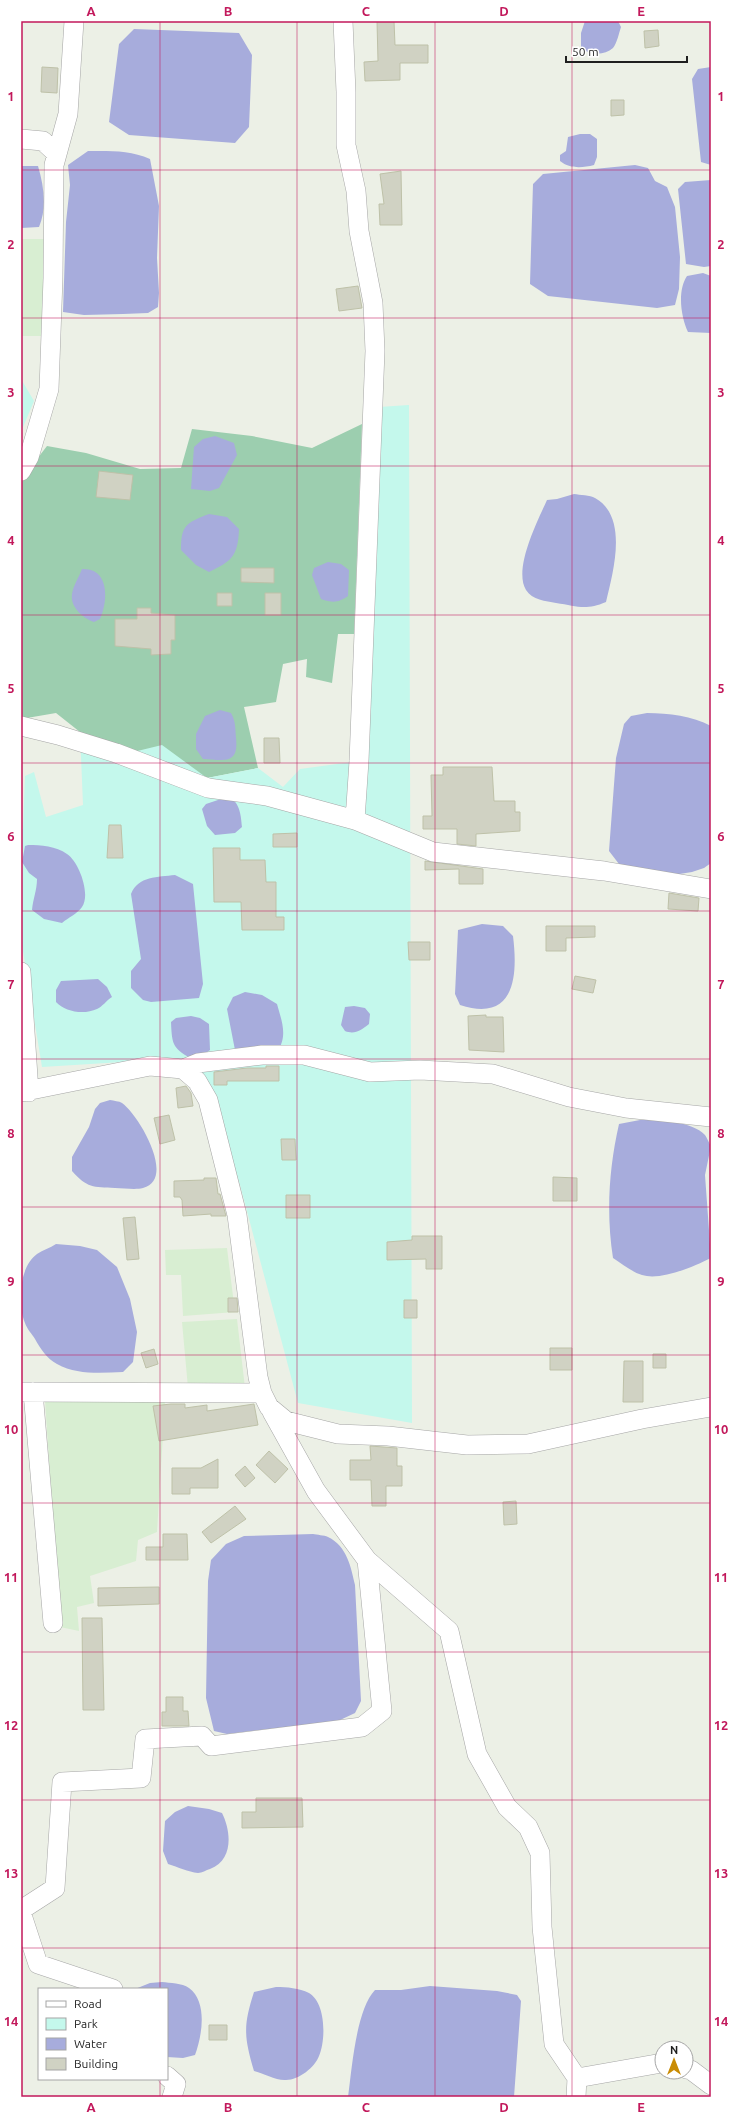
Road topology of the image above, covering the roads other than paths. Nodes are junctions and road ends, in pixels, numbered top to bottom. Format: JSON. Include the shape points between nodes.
{"nodes":[{"id":1,"x":74,"y":21,"type":"edge"},
{"id":2,"x":343,"y":21,"type":"edge"},
{"id":3,"x":21,"y":138,"type":"edge"},
{"id":4,"x":57,"y":154,"type":"junction"},
{"id":5,"x":21,"y":471,"type":"edge"},
{"id":6,"x":21,"y":726,"type":"edge"},
{"id":7,"x":354,"y":820,"type":"junction"},
{"id":8,"x":711,"y":889,"type":"edge"},
{"id":9,"x":21,"y":972,"type":"edge"},
{"id":10,"x":183,"y":1069,"type":"junction"},
{"id":11,"x":25,"y":1092,"type":"edge"},
{"id":12,"x":711,"y":1117,"type":"edge"},
{"id":13,"x":27,"y":1392,"type":"edge"},
{"id":14,"x":266,"y":1400,"type":"junction"},
{"id":15,"x":711,"y":1407,"type":"edge"},
{"id":16,"x":367,"y":1560,"type":"junction"},
{"id":17,"x":53,"y":1623,"type":"dead end"},
{"id":18,"x":21,"y":1911,"type":"edge"},
{"id":19,"x":110,"y":1988,"type":"edge"},
{"id":20,"x":654,"y":2064,"type":"edge"},
{"id":21,"x":694,"y":2072,"type":"edge"},
{"id":22,"x":168,"y":2077,"type":"edge"},
{"id":23,"x":577,"y":2078,"type":"junction"},
{"id":24,"x":711,"y":2085,"type":"edge"},
{"id":25,"x":172,"y":2097,"type":"edge"},
{"id":26,"x":576,"y":2097,"type":"edge"}],
"edges":[{"from":1,"to":4,"type":"street","via":[[68,114]]},
{"from":2,"to":7,"type":"street","via":[[346,145],[356,191],[359,231],[373,302],[375,351],[359,762]]},
{"from":3,"to":4,"type":"street","via":[[43,141]]},
{"from":4,"to":5,"type":"street","via":[[54,165],[49,389],[29,457]]},
{"from":6,"to":7,"type":"street","via":[[116,753],[208,788],[267,796]]},
{"from":7,"to":8,"type":"street","via":[[433,852],[604,871]]},
{"from":9,"to":11,"type":"street"},
{"from":10,"to":11,"type":"street","via":[[150,1066]]},
{"from":10,"to":12,"type":"street","via":[[198,1063],[262,1055],[304,1055],[370,1072],[420,1070],[493,1074],[568,1097],[626,1108]]},
{"from":10,"to":14,"type":"street","via":[[197,1081],[208,1100],[235,1208],[258,1377]]},
{"from":13,"to":14,"type":"street"},
{"from":13,"to":17,"type":"street"},
{"from":14,"to":15,"type":"street","via":[[286,1421],[338,1434],[388,1436],[467,1445],[528,1444]]},
{"from":14,"to":16,"type":"street","via":[[316,1491]]},
{"from":16,"to":18,"type":"street","via":[[382,1711],[362,1727],[274,1739],[211,1746],[202,1736],[145,1739],[141,1778],[62,1782],[55,1888]]},
{"from":16,"to":23,"type":"street","via":[[449,1631],[477,1754],[507,1807],[528,1827],[540,1853],[542,1927],[554,2044]]},
{"from":18,"to":19,"type":"street","via":[[38,1964]]},
{"from":20,"to":23,"type":"street"},
{"from":21,"to":24,"type":"street"},
{"from":22,"to":25,"type":"street","via":[[176,2084]]},
{"from":23,"to":26,"type":"street"}]}
